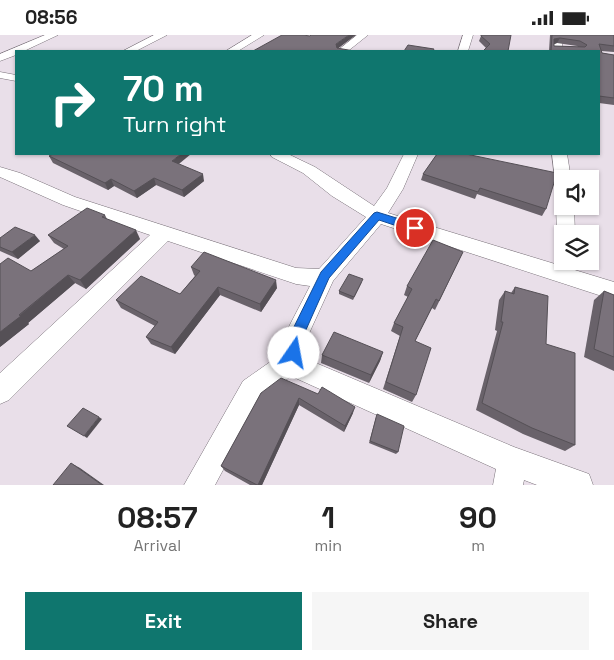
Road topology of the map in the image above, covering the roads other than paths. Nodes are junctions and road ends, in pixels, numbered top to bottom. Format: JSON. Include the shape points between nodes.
{"nodes":[{"id":1,"x":53,"y":35,"type":"edge"},
{"id":2,"x":162,"y":35,"type":"edge"},
{"id":3,"x":259,"y":35,"type":"edge"},
{"id":4,"x":363,"y":35,"type":"edge"},
{"id":5,"x":468,"y":35,"type":"edge"},
{"id":6,"x":557,"y":35,"type":"edge"},
{"id":7,"x":130,"y":50,"type":"edge"},
{"id":8,"x":233,"y":50,"type":"edge"},
{"id":9,"x":343,"y":50,"type":"edge"},
{"id":10,"x":463,"y":50,"type":"edge"},
{"id":11,"x":557,"y":50,"type":"edge"},
{"id":12,"x":570,"y":50,"type":"edge"},
{"id":13,"x":0,"y":58,"type":"edge"},
{"id":14,"x":0,"y":75,"type":"edge"},
{"id":15,"x":15,"y":78,"type":"edge"},
{"id":16,"x":279,"y":155,"type":"edge"},
{"id":17,"x":411,"y":155,"type":"edge"},
{"id":18,"x":559,"y":155,"type":"edge"},
{"id":19,"x":562,"y":170,"type":"edge"},
{"id":20,"x":0,"y":172,"type":"edge"},
{"id":21,"x":377,"y":216,"type":"junction"},
{"id":22,"x":165,"y":232,"type":"junction"},
{"id":23,"x":554,"y":266,"type":"edge"},
{"id":24,"x":567,"y":270,"type":"edge"},
{"id":25,"x":325,"y":276,"type":"junction"},
{"id":26,"x":614,"y":291,"type":"edge"},
{"id":27,"x":289,"y":363,"type":"junction"},
{"id":28,"x":0,"y":391,"type":"edge"},
{"id":29,"x":510,"y":473,"type":"edge"},
{"id":30,"x":199,"y":485,"type":"edge"},
{"id":31,"x":578,"y":485,"type":"edge"}],
"edges":[{"from":1,"to":13,"type":"street"},
{"from":2,"to":7,"type":"street"},
{"from":3,"to":8,"type":"street"},
{"from":4,"to":9,"type":"street"},
{"from":5,"to":10,"type":"street"},
{"from":6,"to":11,"type":"street"},
{"from":11,"to":12,"type":"street"},
{"from":14,"to":15,"type":"street"},
{"from":16,"to":21,"type":"street","via":[[309,170]]},
{"from":17,"to":21,"type":"street","via":[[395,189]]},
{"from":18,"to":19,"type":"street"},
{"from":20,"to":22,"type":"street","via":[[69,201]]},
{"from":21,"to":23,"type":"street"},
{"from":21,"to":25,"type":"street"},
{"from":22,"to":25,"type":"street","via":[[296,276]]},
{"from":22,"to":28,"type":"street"},
{"from":24,"to":26,"type":"street"},
{"from":25,"to":27,"type":"street","via":[[294,341],[294,353]]},
{"from":27,"to":29,"type":"street"},
{"from":27,"to":30,"type":"street","via":[[252,390]]},
{"from":29,"to":31,"type":"street"}]}
